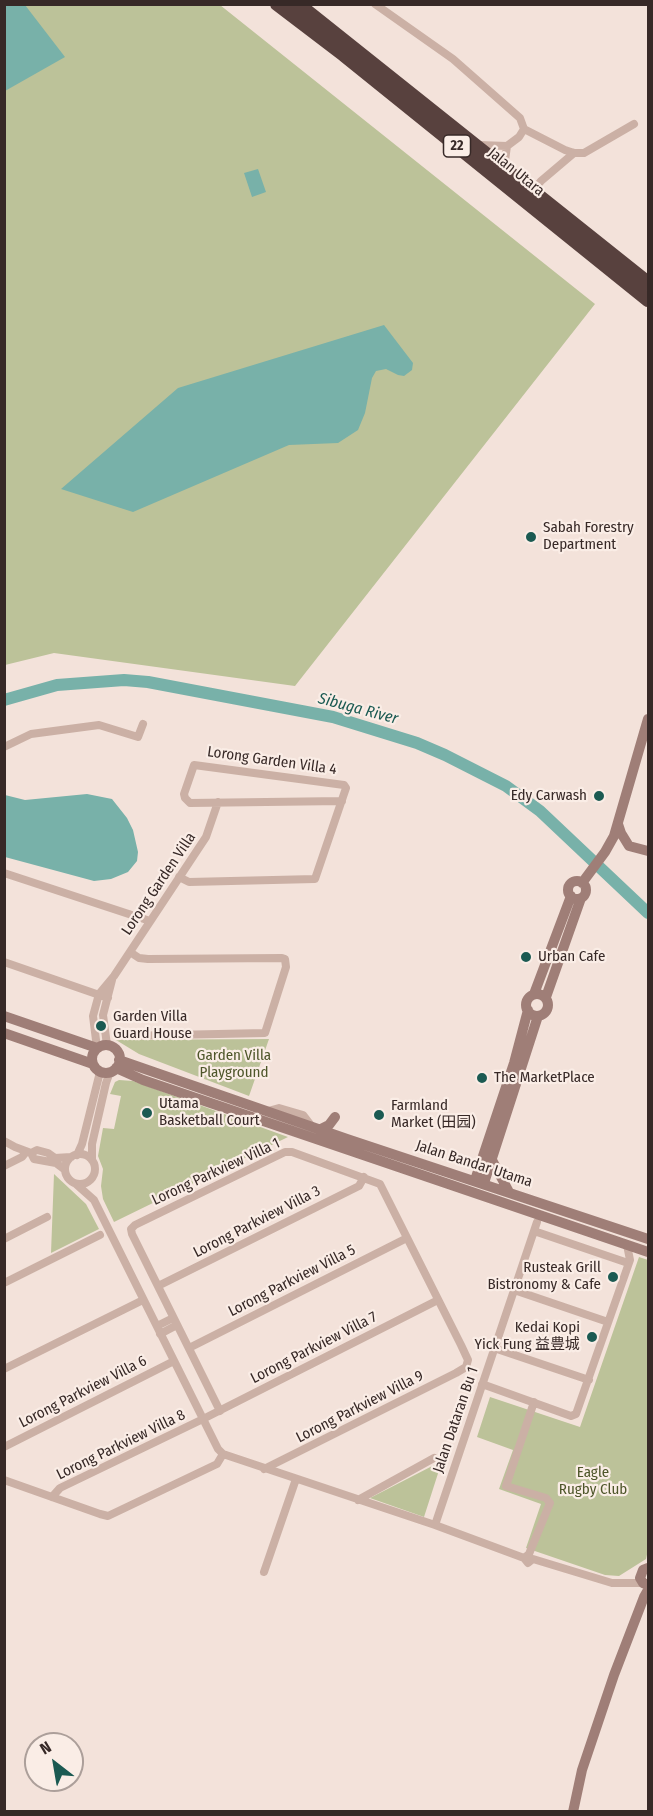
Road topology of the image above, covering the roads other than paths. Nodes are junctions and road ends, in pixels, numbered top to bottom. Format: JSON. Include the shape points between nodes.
{"nodes":[{"id":1,"x":277,"y":4,"type":"edge"},
{"id":2,"x":298,"y":4,"type":"edge"},
{"id":3,"x":375,"y":4,"type":"edge"},
{"id":4,"x":634,"y":124,"type":"dead end"},
{"id":5,"x":524,"y":129,"type":"junction"},
{"id":6,"x":476,"y":145,"type":"junction"},
{"id":7,"x":507,"y":146,"type":"junction"},
{"id":8,"x":574,"y":153,"type":"junction"},
{"id":9,"x":504,"y":168,"type":"junction"},
{"id":10,"x":533,"y":191,"type":"junction"},
{"id":11,"x":589,"y":234,"type":"junction"},
{"id":12,"x":648,"y":283,"type":"edge"},
{"id":13,"x":635,"y":290,"type":"junction"},
{"id":14,"x":648,"y":300,"type":"edge"},
{"id":15,"x":648,"y":719,"type":"edge"},
{"id":16,"x":143,"y":724,"type":"dead end"},
{"id":17,"x":645,"y":745,"type":"edge"},
{"id":18,"x":4,"y":747,"type":"edge"},
{"id":19,"x":342,"y":801,"type":"junction"},
{"id":20,"x":218,"y":802,"type":"junction"},
{"id":21,"x":618,"y":824,"type":"junction"},
{"id":22,"x":627,"y":843,"type":"junction"},
{"id":23,"x":607,"y":848,"type":"junction"},
{"id":24,"x":648,"y":851,"type":"edge"},
{"id":25,"x":4,"y":873,"type":"edge"},
{"id":26,"x":179,"y":877,"type":"junction"},
{"id":27,"x":576,"y":897,"type":"junction"},
{"id":28,"x":150,"y":921,"type":"junction"},
{"id":29,"x":130,"y":952,"type":"junction"},
{"id":30,"x":4,"y":962,"type":"edge"},
{"id":31,"x":114,"y":976,"type":"junction"},
{"id":32,"x":99,"y":994,"type":"junction"},
{"id":33,"x":534,"y":994,"type":"junction"},
{"id":34,"x":108,"y":998,"type":"junction"},
{"id":35,"x":546,"y":998,"type":"junction"},
{"id":36,"x":533,"y":1013,"type":"junction"},
{"id":37,"x":4,"y":1016,"type":"edge"},
{"id":38,"x":4,"y":1033,"type":"edge"},
{"id":39,"x":124,"y":1036,"type":"dead end"},
{"id":40,"x":102,"y":1047,"type":"junction"},
{"id":41,"x":108,"y":1067,"type":"junction"},
{"id":42,"x":335,"y":1117,"type":"dead end"},
{"id":43,"x":316,"y":1129,"type":"junction"},
{"id":44,"x":335,"y":1135,"type":"junction"},
{"id":45,"x":4,"y":1141,"type":"edge"},
{"id":46,"x":343,"y":1149,"type":"junction"},
{"id":47,"x":29,"y":1152,"type":"junction"},
{"id":48,"x":74,"y":1156,"type":"junction"},
{"id":49,"x":51,"y":1159,"type":"junction"},
{"id":50,"x":92,"y":1160,"type":"junction"},
{"id":51,"x":487,"y":1161,"type":"junction"},
{"id":52,"x":4,"y":1166,"type":"edge"},
{"id":53,"x":64,"y":1169,"type":"junction"},
{"id":54,"x":451,"y":1172,"type":"junction"},
{"id":55,"x":94,"y":1175,"type":"junction"},
{"id":56,"x":364,"y":1177,"type":"junction"},
{"id":57,"x":76,"y":1184,"type":"junction"},
{"id":58,"x":479,"y":1186,"type":"junction"},
{"id":59,"x":509,"y":1192,"type":"junction"},
{"id":60,"x":94,"y":1200,"type":"junction"},
{"id":61,"x":530,"y":1212,"type":"junction"},
{"id":62,"x":47,"y":1217,"type":"dead end"},
{"id":63,"x":548,"y":1218,"type":"junction"},
{"id":64,"x":537,"y":1222,"type":"junction"},
{"id":65,"x":534,"y":1231,"type":"junction"},
{"id":66,"x":100,"y":1235,"type":"dead end"},
{"id":67,"x":5,"y":1238,"type":"edge"},
{"id":68,"x":407,"y":1238,"type":"junction"},
{"id":69,"x":648,"y":1239,"type":"edge"},
{"id":70,"x":627,"y":1245,"type":"junction"},
{"id":71,"x":648,"y":1252,"type":"edge"},
{"id":72,"x":628,"y":1263,"type":"junction"},
{"id":73,"x":4,"y":1283,"type":"edge"},
{"id":74,"x":158,"y":1286,"type":"junction"},
{"id":75,"x":514,"y":1290,"type":"junction"},
{"id":76,"x":143,"y":1299,"type":"junction"},
{"id":77,"x":438,"y":1300,"type":"junction"},
{"id":78,"x":175,"y":1321,"type":"junction"},
{"id":79,"x":608,"y":1322,"type":"junction"},
{"id":80,"x":158,"y":1330,"type":"junction"},
{"id":81,"x":189,"y":1348,"type":"junction"},
{"id":82,"x":494,"y":1348,"type":"junction"},
{"id":83,"x":174,"y":1361,"type":"junction"},
{"id":84,"x":466,"y":1367,"type":"joint"},
{"id":85,"x":4,"y":1369,"type":"edge"},
{"id":86,"x":589,"y":1380,"type":"junction"},
{"id":87,"x":483,"y":1384,"type":"junction"},
{"id":88,"x":534,"y":1402,"type":"junction"},
{"id":89,"x":220,"y":1411,"type":"junction"},
{"id":90,"x":203,"y":1419,"type":"junction"},
{"id":91,"x":4,"y":1447,"type":"edge"},
{"id":92,"x":223,"y":1454,"type":"junction"},
{"id":93,"x":434,"y":1458,"type":"dead end"},
{"id":94,"x":264,"y":1469,"type":"junction"},
{"id":95,"x":296,"y":1479,"type":"junction"},
{"id":96,"x":4,"y":1480,"type":"edge"},
{"id":97,"x":52,"y":1497,"type":"junction"},
{"id":98,"x":358,"y":1500,"type":"junction"},
{"id":99,"x":435,"y":1525,"type":"junction"},
{"id":100,"x":529,"y":1557,"type":"junction"},
{"id":101,"x":646,"y":1568,"type":"edge"},
{"id":102,"x":264,"y":1572,"type":"dead end"},
{"id":103,"x":619,"y":1584,"type":"junction"},
{"id":104,"x":646,"y":1589,"type":"edge"},
{"id":105,"x":573,"y":1812,"type":"edge"}],
"edges":[{"from":1,"to":13,"type":"highway","name":"Jalan Utara","number":"22"},
{"from":2,"to":6,"type":"highway","name":"Jalan Utara","number":"22"},
{"from":3,"to":5,"type":"street","via":[[453,59],[520,118]]},
{"from":4,"to":8,"type":"street","via":[[593,150]]},
{"from":5,"to":7,"type":"street"},
{"from":5,"to":8,"type":"street"},
{"from":6,"to":7,"type":"street"},
{"from":6,"to":9,"type":"highway","name":"Jalan Utara","number":"22"},
{"from":7,"to":9,"type":"street"},
{"from":8,"to":10,"type":"street"},
{"from":9,"to":10,"type":"highway","name":"Jalan Utara","number":"22"},
{"from":10,"to":11,"type":"highway","name":"Jalan Utara","number":"22"},
{"from":11,"to":12,"type":"highway","name":"Jalan Utara","number":"22"},
{"from":11,"to":13,"type":"highway","number":"22","via":[[594,248],[637,282]]},
{"from":13,"to":14,"type":"highway","name":"Jalan Utara","number":"22"},
{"from":15,"to":17,"type":"street"},
{"from":16,"to":18,"type":"street","via":[[138,738],[99,725],[31,734]]},
{"from":17,"to":21,"type":"street"},
{"from":19,"to":20,"type":"street","name":"Lorong Garden Villa 4"},
{"from":19,"to":20,"type":"street","name":"Lorong Garden Villa 4","via":[[344,785],[194,765],[184,798],[190,803]]},
{"from":19,"to":26,"type":"street","via":[[315,879],[189,882]]},
{"from":20,"to":26,"type":"street","name":"Lorong Garden Villa","via":[[206,837]]},
{"from":21,"to":22,"type":"street"},
{"from":21,"to":23,"type":"street"},
{"from":22,"to":23,"type":"street"},
{"from":22,"to":24,"type":"street"},
{"from":23,"to":27,"type":"street","via":[[582,883],[571,884],[568,891]]},
{"from":25,"to":28,"type":"street"},
{"from":26,"to":28,"type":"street","name":"Lorong Garden Villa"},
{"from":27,"to":33,"type":"street"},
{"from":27,"to":35,"type":"street"},
{"from":28,"to":29,"type":"street","name":"Lorong Garden Villa"},
{"from":29,"to":31,"type":"street","name":"Lorong Garden Villa"},
{"from":29,"to":39,"type":"street","via":[[148,959],[282,957],[286,967],[262,1034]]},
{"from":30,"to":32,"type":"street"},
{"from":31,"to":32,"type":"street","name":"Lorong Garden Villa"},
{"from":31,"to":34,"type":"street","name":"Lorong Garden Villa"},
{"from":32,"to":34,"type":"street"},
{"from":32,"to":40,"type":"street","name":"Lorong Garden Villa","via":[[93,1016]]},
{"from":33,"to":35,"type":"street"},
{"from":33,"to":36,"type":"street","via":[[527,1000]]},
{"from":34,"to":40,"type":"street","name":"Lorong Garden Villa"},
{"from":35,"to":36,"type":"street","via":[[547,1011]]},
{"from":36,"to":51,"type":"street","via":[[514,1063]]},
{"from":36,"to":51,"type":"street","via":[[527,1051]]},
{"from":37,"to":40,"type":"street"},
{"from":38,"to":41,"type":"street","name":"Jalan Bandar Utama"},
{"from":40,"to":41,"type":"street","via":[[92,1055]]},
{"from":40,"to":41,"type":"street","via":[[117,1052]]},
{"from":41,"to":43,"type":"street","name":"Jalan Bandar Utama","via":[[267,1111]]},
{"from":41,"to":46,"type":"street"},
{"from":41,"to":48,"type":"street","via":[[82,1144]]},
{"from":41,"to":50,"type":"street"},
{"from":42,"to":43,"type":"street","via":[[329,1125]]},
{"from":43,"to":44,"type":"street","name":"Jalan Bandar Utama"},
{"from":44,"to":46,"type":"street"},
{"from":44,"to":54,"type":"street","name":"Jalan Bandar Utama"},
{"from":45,"to":47,"type":"street"},
{"from":46,"to":58,"type":"street","via":[[440,1181]]},
{"from":47,"to":49,"type":"street","via":[[34,1159]]},
{"from":47,"to":52,"type":"street"},
{"from":48,"to":49,"type":"street"},
{"from":48,"to":50,"type":"street","via":[[85,1155]]},
{"from":48,"to":53,"type":"street"},
{"from":49,"to":53,"type":"street"},
{"from":50,"to":55,"type":"street"},
{"from":51,"to":54,"type":"street","via":[[466,1172]]},
{"from":51,"to":58,"type":"street"},
{"from":51,"to":59,"type":"street"},
{"from":53,"to":57,"type":"street","via":[[68,1179]]},
{"from":54,"to":58,"type":"street","name":"Jalan Bandar Utama"},
{"from":55,"to":57,"type":"street","via":[[85,1184]]},
{"from":55,"to":60,"type":"street"},
{"from":56,"to":68,"type":"street","name":"Lorong Parkview Villa 1","via":[[383,1188]]},
{"from":56,"to":74,"type":"street","name":"Lorong Parkview Villa 3","via":[[359,1186]]},
{"from":56,"to":74,"type":"street","name":"Lorong Parkview Villa 1","via":[[285,1152],[135,1225],[132,1234]]},
{"from":57,"to":60,"type":"street"},
{"from":58,"to":59,"type":"street","name":"Jalan Bandar Utama"},
{"from":58,"to":61,"type":"street","name":"Jalan Bandar Utama"},
{"from":59,"to":69,"type":"street","name":"Jalan Bandar Utama"},
{"from":60,"to":76,"type":"street"},
{"from":61,"to":63,"type":"street","name":"Jalan Bandar Utama"},
{"from":61,"to":64,"type":"street"},
{"from":62,"to":67,"type":"street"},
{"from":63,"to":64,"type":"street"},
{"from":63,"to":70,"type":"street","name":"Jalan Bandar Utama"},
{"from":64,"to":65,"type":"street","name":"Jalan Dataran Bu 1"},
{"from":65,"to":72,"type":"street"},
{"from":65,"to":75,"type":"street","name":"Jalan Dataran Bu 1"},
{"from":66,"to":73,"type":"street"},
{"from":68,"to":77,"type":"street","name":"Lorong Parkview Villa 1"},
{"from":68,"to":81,"type":"street","name":"Lorong Parkview Villa 5"},
{"from":70,"to":71,"type":"street","name":"Jalan Bandar Utama"},
{"from":70,"to":72,"type":"street"},
{"from":72,"to":79,"type":"street"},
{"from":74,"to":78,"type":"street","name":"Lorong Parkview Villa 1"},
{"from":75,"to":79,"type":"street"},
{"from":75,"to":82,"type":"street","name":"Jalan Dataran Bu 1"},
{"from":76,"to":80,"type":"street"},
{"from":76,"to":85,"type":"street"},
{"from":77,"to":84,"type":"street","name":"Lorong Parkview Villa 1","via":[[464,1350]]},
{"from":77,"to":89,"type":"street","name":"Lorong Parkview Villa 7"},
{"from":78,"to":80,"type":"street"},
{"from":78,"to":81,"type":"street","name":"Lorong Parkview Villa 1"},
{"from":79,"to":86,"type":"street"},
{"from":80,"to":83,"type":"street"},
{"from":81,"to":89,"type":"street","name":"Lorong Parkview Villa 1"},
{"from":82,"to":86,"type":"street"},
{"from":82,"to":87,"type":"street","name":"Jalan Dataran Bu 1"},
{"from":83,"to":90,"type":"street"},
{"from":83,"to":91,"type":"street","name":"Lorong Parkview Villa 6"},
{"from":84,"to":94,"type":"street","name":"Lorong Parkview Villa 9"},
{"from":86,"to":88,"type":"street","via":[[573,1415]]},
{"from":87,"to":88,"type":"street"},
{"from":87,"to":99,"type":"street","name":"Jalan Dataran Bu 1"},
{"from":88,"to":100,"type":"street","via":[[506,1486],[546,1498],[550,1503]]},
{"from":89,"to":90,"type":"street","name":"Lorong Parkview Villa 7"},
{"from":90,"to":92,"type":"street"},
{"from":90,"to":97,"type":"street","name":"Lorong Parkview Villa 8","via":[[60,1488]]},
{"from":92,"to":94,"type":"street"},
{"from":92,"to":97,"type":"street","via":[[217,1464],[108,1516]]},
{"from":93,"to":98,"type":"street"},
{"from":94,"to":95,"type":"street"},
{"from":95,"to":98,"type":"street"},
{"from":95,"to":102,"type":"street"},
{"from":96,"to":97,"type":"street"},
{"from":98,"to":99,"type":"street"},
{"from":99,"to":100,"type":"street"},
{"from":100,"to":103,"type":"street"},
{"from":101,"to":103,"type":"street"},
{"from":101,"to":104,"type":"street","via":[[640,1578]]},
{"from":103,"to":104,"type":"street"},
{"from":104,"to":105,"type":"street","via":[[582,1770]]}]}
